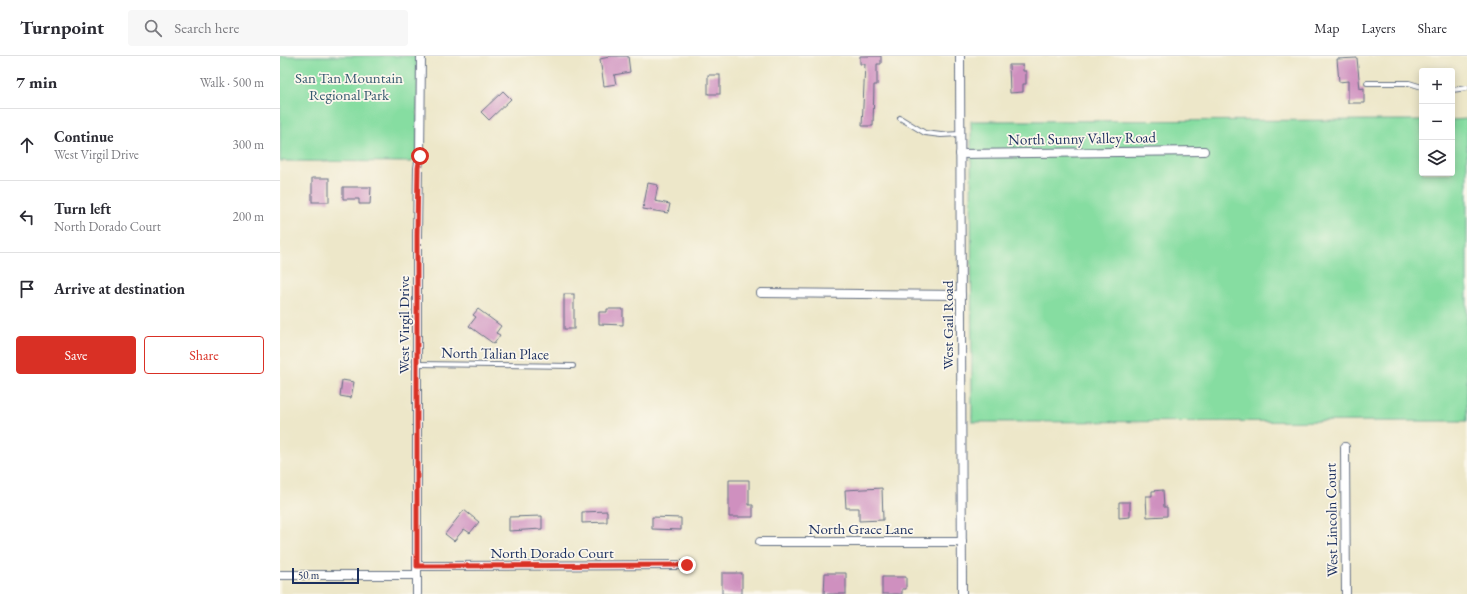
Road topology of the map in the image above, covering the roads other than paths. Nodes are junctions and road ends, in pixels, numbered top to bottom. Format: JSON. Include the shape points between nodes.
{"nodes":[{"id":1,"x":421,"y":56,"type":"edge"},
{"id":2,"x":960,"y":56,"type":"edge"},
{"id":3,"x":1368,"y":82,"type":"dead end"},
{"id":4,"x":1419,"y":86,"type":"edge"},
{"id":5,"x":1467,"y":88,"type":"edge"},
{"id":6,"x":1455,"y":90,"type":"edge"},
{"id":7,"x":900,"y":118,"type":"dead end"},
{"id":8,"x":960,"y":134,"type":"junction"},
{"id":9,"x":1204,"y":151,"type":"dead end"},
{"id":10,"x":960,"y":154,"type":"junction"},
{"id":11,"x":761,"y":293,"type":"dead end"},
{"id":12,"x":961,"y":295,"type":"junction"},
{"id":13,"x":417,"y":364,"type":"junction"},
{"id":14,"x":573,"y":366,"type":"dead end"},
{"id":15,"x":1345,"y":446,"type":"dead end"},
{"id":16,"x":760,"y":542,"type":"dead end"},
{"id":17,"x":962,"y":542,"type":"junction"},
{"id":18,"x":687,"y":565,"type":"dead end"},
{"id":19,"x":417,"y":566,"type":"junction"},
{"id":20,"x":280,"y":575,"type":"edge"},
{"id":21,"x":417,"y":575,"type":"junction"},
{"id":22,"x":417,"y":594,"type":"edge"},
{"id":23,"x":962,"y":594,"type":"edge"},
{"id":24,"x":1346,"y":594,"type":"edge"}],
"edges":[{"from":1,"to":13,"type":"street","name":"West Virgil Drive"},
{"from":2,"to":8,"type":"street","name":"West Gail Road"},
{"from":3,"to":4,"type":"lane","via":[[1409,83]]},
{"from":5,"to":6,"type":"lane"},
{"from":7,"to":8,"type":"lane","via":[[925,133]]},
{"from":8,"to":10,"type":"street","name":"West Gail Road"},
{"from":9,"to":10,"type":"street","name":"North Sunny Valley Road"},
{"from":10,"to":12,"type":"street","name":"West Gail Road"},
{"from":11,"to":12,"type":"street"},
{"from":12,"to":17,"type":"street","name":"West Gail Road"},
{"from":13,"to":14,"type":"lane","name":"North Talian Place"},
{"from":13,"to":19,"type":"street","name":"West Virgil Drive"},
{"from":15,"to":24,"type":"street","name":"West Lincoln Court"},
{"from":16,"to":17,"type":"street","name":"North Grace Lane"},
{"from":17,"to":23,"type":"street","name":"West Gail Road"},
{"from":18,"to":19,"type":"street","name":"North Dorado Court"},
{"from":19,"to":21,"type":"street","name":"West Virgil Drive"},
{"from":20,"to":21,"type":"street"},
{"from":21,"to":22,"type":"street","name":"West Virgil Drive"}]}
